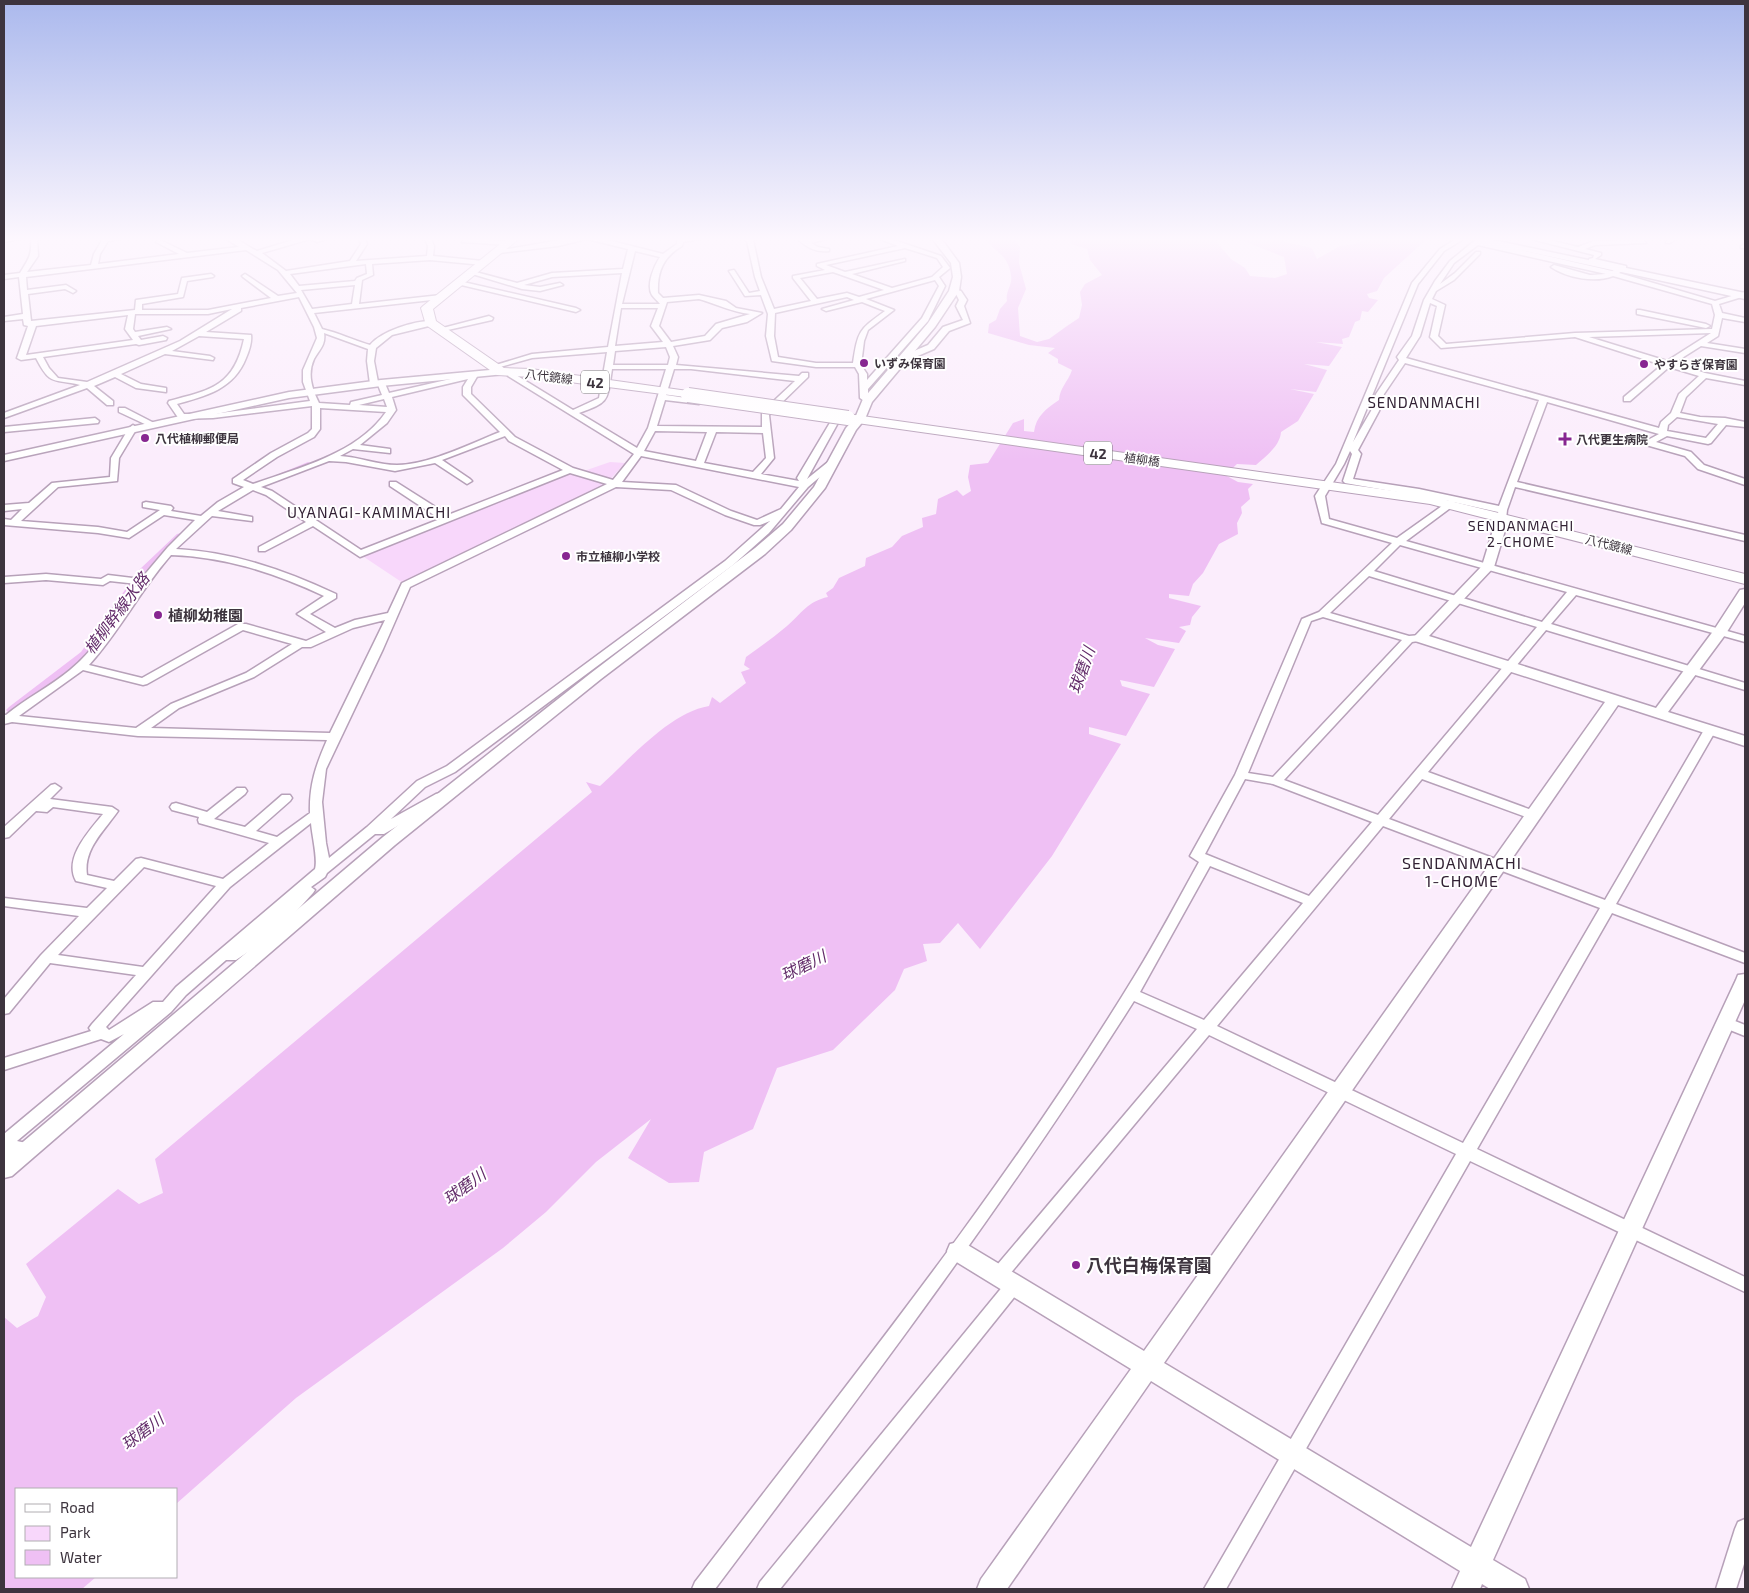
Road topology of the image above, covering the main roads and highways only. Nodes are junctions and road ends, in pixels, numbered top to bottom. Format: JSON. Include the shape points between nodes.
{"nodes":[{"id":1,"x":428,"y":311,"type":"edge"},
{"id":2,"x":853,"y":420,"type":"joint"},
{"id":3,"x":1326,"y":484,"type":"joint"},
{"id":4,"x":1745,"y":579,"type":"edge"}],
"edges":[{"from":1,"to":2,"type":"main road","name":"八代鏡線","number":"42","bridge":true,"via":[[434,327],[503,370]]},
{"from":2,"to":3,"type":"main road","name":"植柳橋","number":"42"},
{"from":3,"to":4,"type":"main road","name":"八代鏡線","number":"42","via":[[1502,514]]}]}
